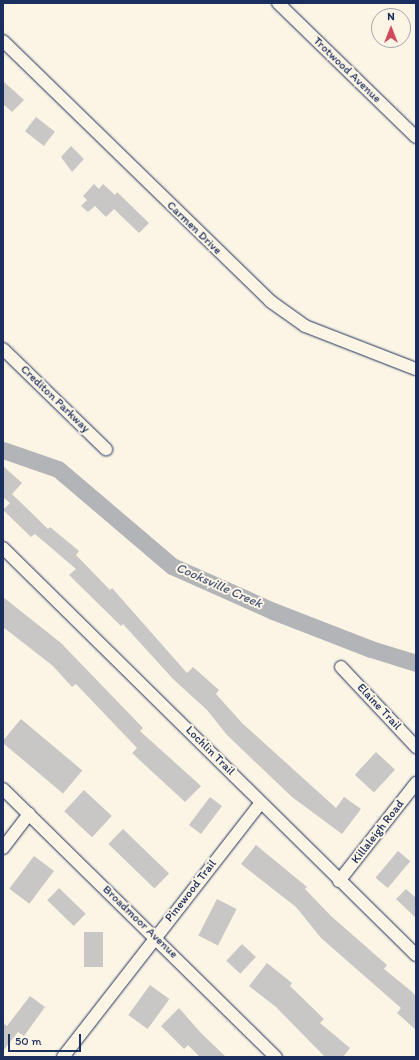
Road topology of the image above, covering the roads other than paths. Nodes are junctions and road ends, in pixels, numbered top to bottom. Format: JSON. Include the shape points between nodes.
{"nodes":[{"id":1,"x":278,"y":3,"type":"edge"},
{"id":2,"x":3,"y":41,"type":"edge"},
{"id":3,"x":416,"y":137,"type":"edge"},
{"id":4,"x":3,"y":349,"type":"edge"},
{"id":5,"x":416,"y":370,"type":"edge"},
{"id":6,"x":106,"y":449,"type":"dead end"},
{"id":7,"x":3,"y":548,"type":"edge"},
{"id":8,"x":341,"y":667,"type":"dead end"},
{"id":9,"x":416,"y":747,"type":"edge"},
{"id":10,"x":416,"y":783,"type":"edge"},
{"id":11,"x":3,"y":789,"type":"edge"},
{"id":12,"x":262,"y":803,"type":"junction"},
{"id":13,"x":29,"y":814,"type":"junction"},
{"id":14,"x":3,"y":848,"type":"edge"},
{"id":15,"x":339,"y":881,"type":"junction"},
{"id":16,"x":155,"y":937,"type":"junction"},
{"id":17,"x":416,"y":955,"type":"edge"},
{"id":18,"x":63,"y":1057,"type":"edge"},
{"id":19,"x":276,"y":1057,"type":"edge"}],
"edges":[{"from":1,"to":3,"type":"street","name":"Trotwood Avenue"},
{"from":2,"to":5,"type":"street","name":"Carmen Drive","via":[[270,301],[305,326]]},
{"from":4,"to":6,"type":"street","name":"Crediton Parkway"},
{"from":7,"to":12,"type":"street","name":"Lochlin Trail"},
{"from":8,"to":9,"type":"street","name":"Elaine Trail"},
{"from":10,"to":15,"type":"street","name":"Killaleigh Road"},
{"from":11,"to":13,"type":"street","name":"Broadmoor Avenue"},
{"from":12,"to":15,"type":"street","name":"Lochlin Trail"},
{"from":12,"to":16,"type":"street","name":"Pinewood Trail"},
{"from":13,"to":14,"type":"street"},
{"from":13,"to":16,"type":"street","name":"Broadmoor Avenue"},
{"from":15,"to":17,"type":"street","name":"Lochlin Trail"},
{"from":16,"to":18,"type":"street","name":"Pinewood Trail"},
{"from":16,"to":19,"type":"street","name":"Broadmoor Avenue"}]}
